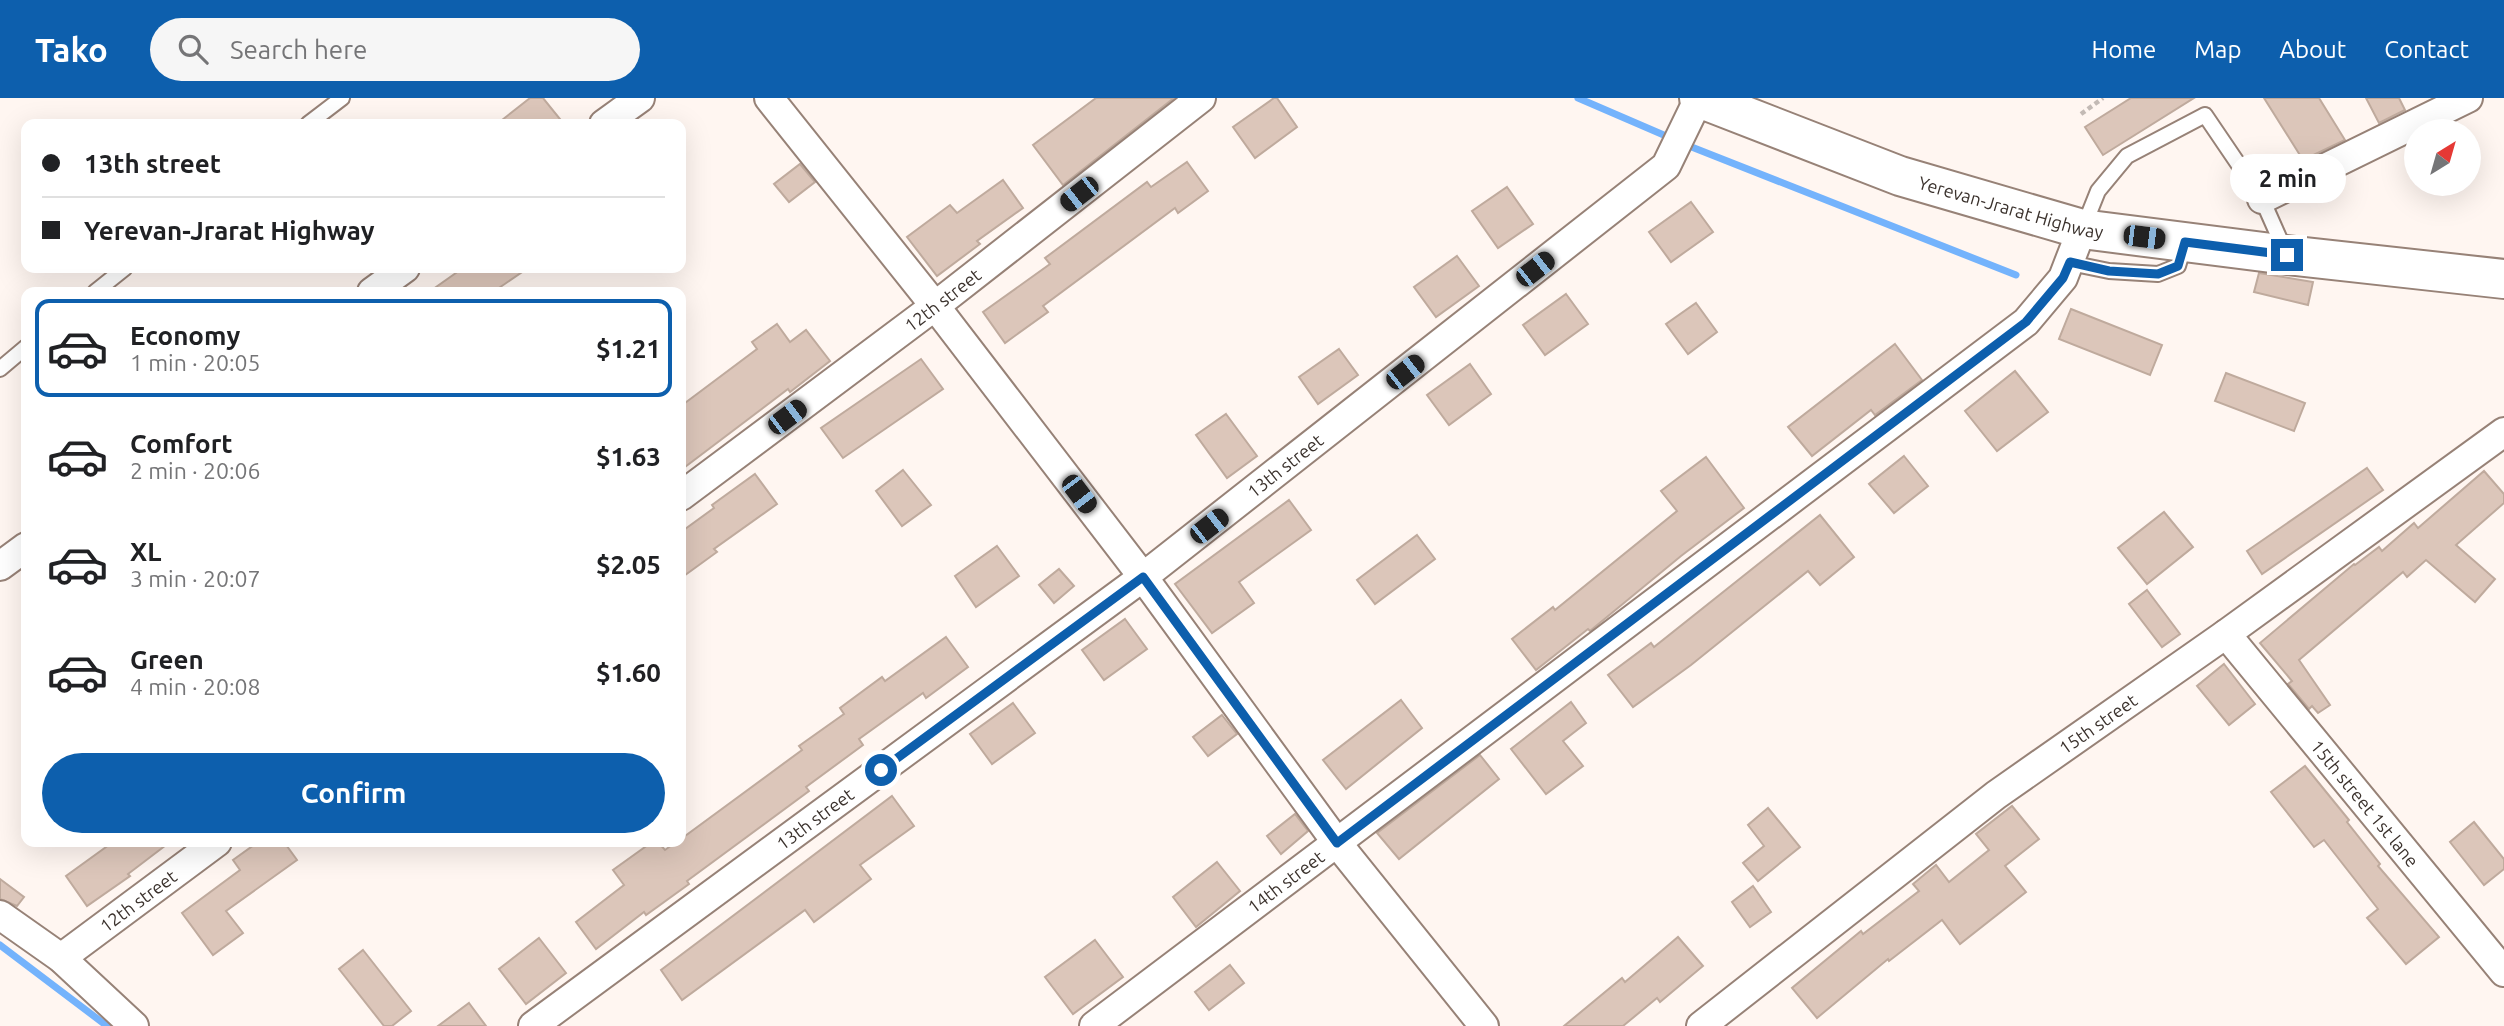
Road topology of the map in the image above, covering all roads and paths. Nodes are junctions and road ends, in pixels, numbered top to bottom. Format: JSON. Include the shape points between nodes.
{"nodes":[{"id":1,"x":342,"y":98,"type":"edge"},
{"id":2,"x":640,"y":98,"type":"edge"},
{"id":3,"x":769,"y":98,"type":"edge"},
{"id":4,"x":1201,"y":98,"type":"edge"},
{"id":5,"x":1699,"y":98,"type":"edge"},
{"id":6,"x":2104,"y":98,"type":"edge"},
{"id":7,"x":2468,"y":98,"type":"edge"},
{"id":8,"x":2081,"y":114,"type":"dead end"},
{"id":9,"x":315,"y":119,"type":"edge"},
{"id":10,"x":611,"y":119,"type":"edge"},
{"id":11,"x":2262,"y":199,"type":"junction"},
{"id":12,"x":2076,"y":246,"type":"junction"},
{"id":13,"x":2287,"y":255,"type":"junction"},
{"id":14,"x":119,"y":273,"type":"edge"},
{"id":15,"x":398,"y":273,"type":"edge"},
{"id":16,"x":2504,"y":279,"type":"edge"},
{"id":17,"x":101,"y":287,"type":"edge"},
{"id":18,"x":379,"y":287,"type":"edge"},
{"id":19,"x":935,"y":306,"type":"junction"},
{"id":20,"x":21,"y":351,"type":"edge"},
{"id":21,"x":0,"y":369,"type":"edge"},
{"id":22,"x":2504,"y":432,"type":"edge"},
{"id":23,"x":686,"y":492,"type":"edge"},
{"id":24,"x":21,"y":551,"type":"edge"},
{"id":25,"x":0,"y":566,"type":"edge"},
{"id":26,"x":1143,"y":577,"type":"junction"},
{"id":27,"x":2227,"y":634,"type":"junction"},
{"id":28,"x":1337,"y":843,"type":"junction"},
{"id":29,"x":210,"y":847,"type":"edge"},
{"id":30,"x":0,"y":915,"type":"edge"},
{"id":31,"x":61,"y":958,"type":"junction"},
{"id":32,"x":2504,"y":972,"type":"edge"},
{"id":33,"x":134,"y":1026,"type":"edge"},
{"id":34,"x":533,"y":1026,"type":"edge"},
{"id":35,"x":1094,"y":1026,"type":"edge"},
{"id":36,"x":1484,"y":1026,"type":"edge"},
{"id":37,"x":1701,"y":1026,"type":"edge"}],
"edges":[{"from":1,"to":9,"type":"lane"},
{"from":2,"to":10,"type":"street"},
{"from":3,"to":19,"type":"street"},
{"from":4,"to":19,"type":"street","name":"12th street"},
{"from":5,"to":12,"type":"main road","name":"Yerevan-Jrarat Highway"},
{"from":5,"to":26,"type":"street","name":"13th street","via":[[1666,166]]},
{"from":6,"to":8,"type":"path"},
{"from":7,"to":11,"type":"street"},
{"from":11,"to":12,"type":"lane","via":[[2205,115],[2127,156],[2098,191]]},
{"from":11,"to":13,"type":"lane"},
{"from":12,"to":13,"type":"main road","name":"Yerevan-Jrarat Highway","via":[[2185,242]]},
{"from":12,"to":28,"type":"street","name":"14th street","via":[[2063,278],[2026,322]]},
{"from":13,"to":16,"type":"main road","name":"Yerevan-Jrarat Highway"},
{"from":14,"to":17,"type":"lane"},
{"from":15,"to":18,"type":"street"},
{"from":19,"to":23,"type":"street","name":"12th street"},
{"from":19,"to":26,"type":"street"},
{"from":20,"to":21,"type":"lane"},
{"from":22,"to":27,"type":"street","name":"15th street"},
{"from":24,"to":25,"type":"street"},
{"from":26,"to":28,"type":"street"},
{"from":26,"to":34,"type":"street","name":"13th street"},
{"from":27,"to":32,"type":"street","name":"15th street 1st lane"},
{"from":27,"to":37,"type":"street","name":"15th street","via":[[1996,795]]},
{"from":28,"to":35,"type":"street","name":"14th street"},
{"from":28,"to":36,"type":"street"},
{"from":29,"to":31,"type":"street","name":"12th street"},
{"from":30,"to":31,"type":"street"},
{"from":31,"to":33,"type":"street"}]}
